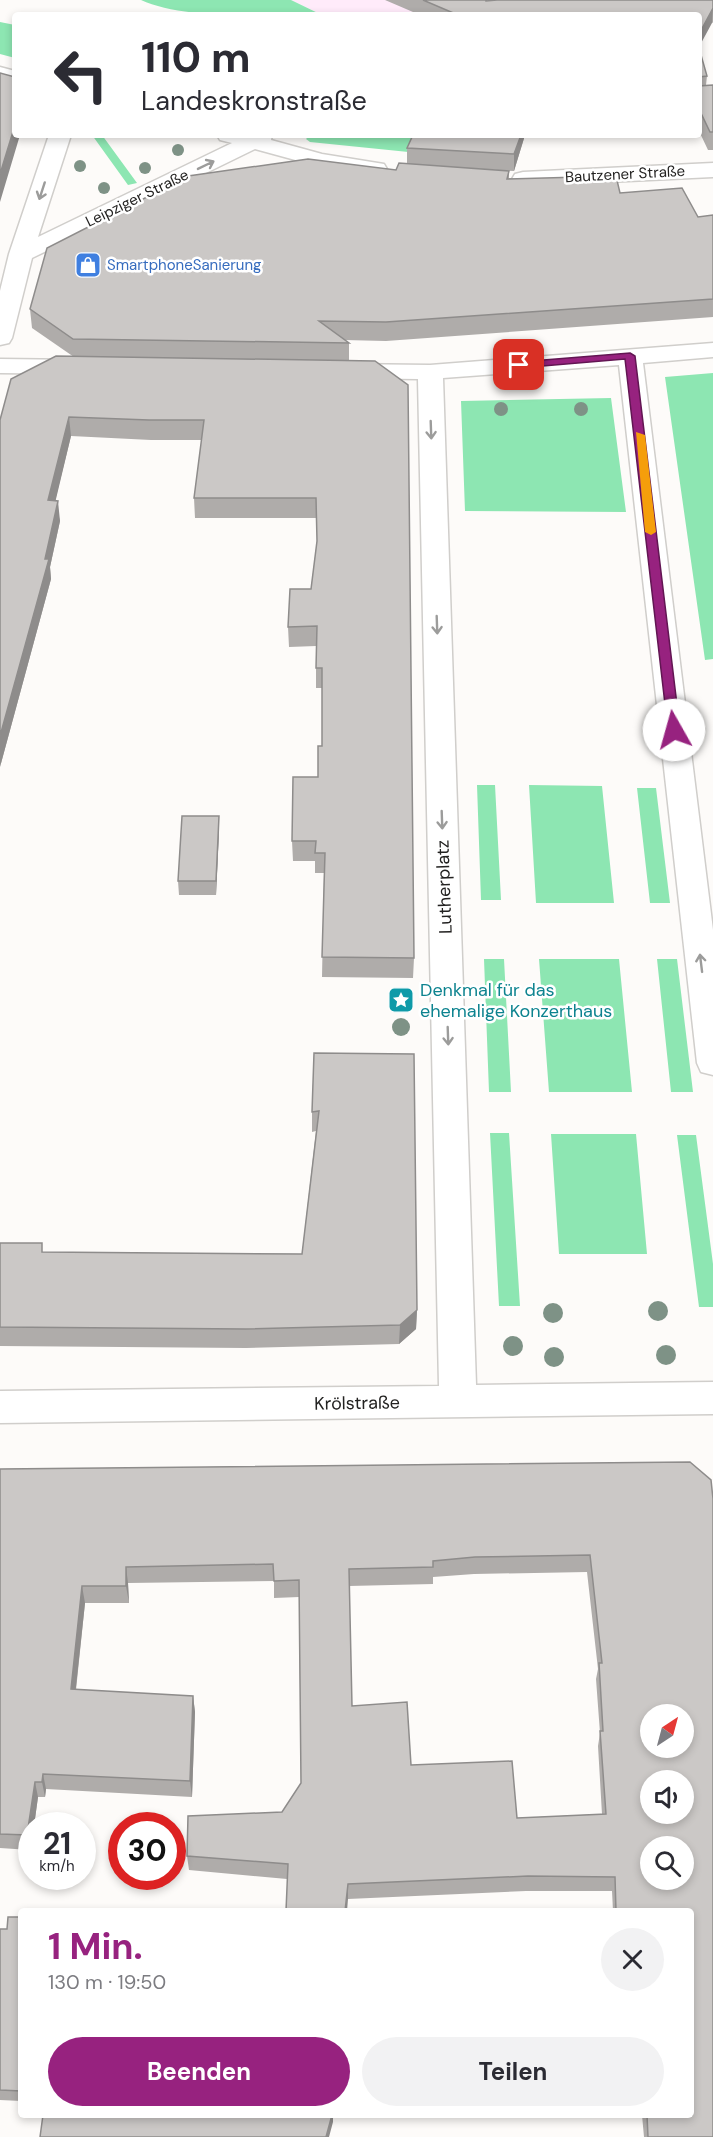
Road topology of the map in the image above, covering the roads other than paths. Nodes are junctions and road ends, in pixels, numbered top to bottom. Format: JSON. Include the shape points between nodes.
{"nodes":[{"id":1,"x":59,"y":138,"type":"edge"},
{"id":2,"x":260,"y":138,"type":"edge"},
{"id":3,"x":713,"y":170,"type":"edge"},
{"id":4,"x":400,"y":172,"type":"edge"},
{"id":5,"x":502,"y":179,"type":"edge"},
{"id":6,"x":21,"y":254,"type":"junction"},
{"id":7,"x":0,"y":338,"type":"edge"},
{"id":8,"x":713,"y":350,"type":"edge"},
{"id":9,"x":630,"y":356,"type":"junction"},
{"id":10,"x":0,"y":366,"type":"edge"},
{"id":11,"x":107,"y":367,"type":"edge"},
{"id":12,"x":322,"y":370,"type":"edge"},
{"id":13,"x":430,"y":372,"type":"junction"},
{"id":14,"x":713,"y":1063,"type":"edge"},
{"id":15,"x":713,"y":1398,"type":"edge"},
{"id":16,"x":458,"y":1402,"type":"junction"},
{"id":17,"x":0,"y":1407,"type":"edge"}],
"edges":[{"from":1,"to":6,"type":"street","one_way":true},
{"from":2,"to":4,"type":"street","via":[[321,160]]},
{"from":6,"to":2,"type":"street","name":"Leipziger Straße","one_way":true},
{"from":3,"to":5,"type":"street","name":"Bautzener Straße"},
{"from":6,"to":7,"type":"street"},
{"from":8,"to":9,"type":"street"},
{"from":9,"to":13,"type":"street"},
{"from":14,"to":9,"type":"street","one_way":true},
{"from":10,"to":11,"type":"street"},
{"from":12,"to":13,"type":"street"},
{"from":13,"to":16,"type":"street","name":"Lutherplatz","one_way":true},
{"from":15,"to":16,"type":"street","name":"Krölstraße"},
{"from":16,"to":17,"type":"street","name":"Krölstraße"}]}
